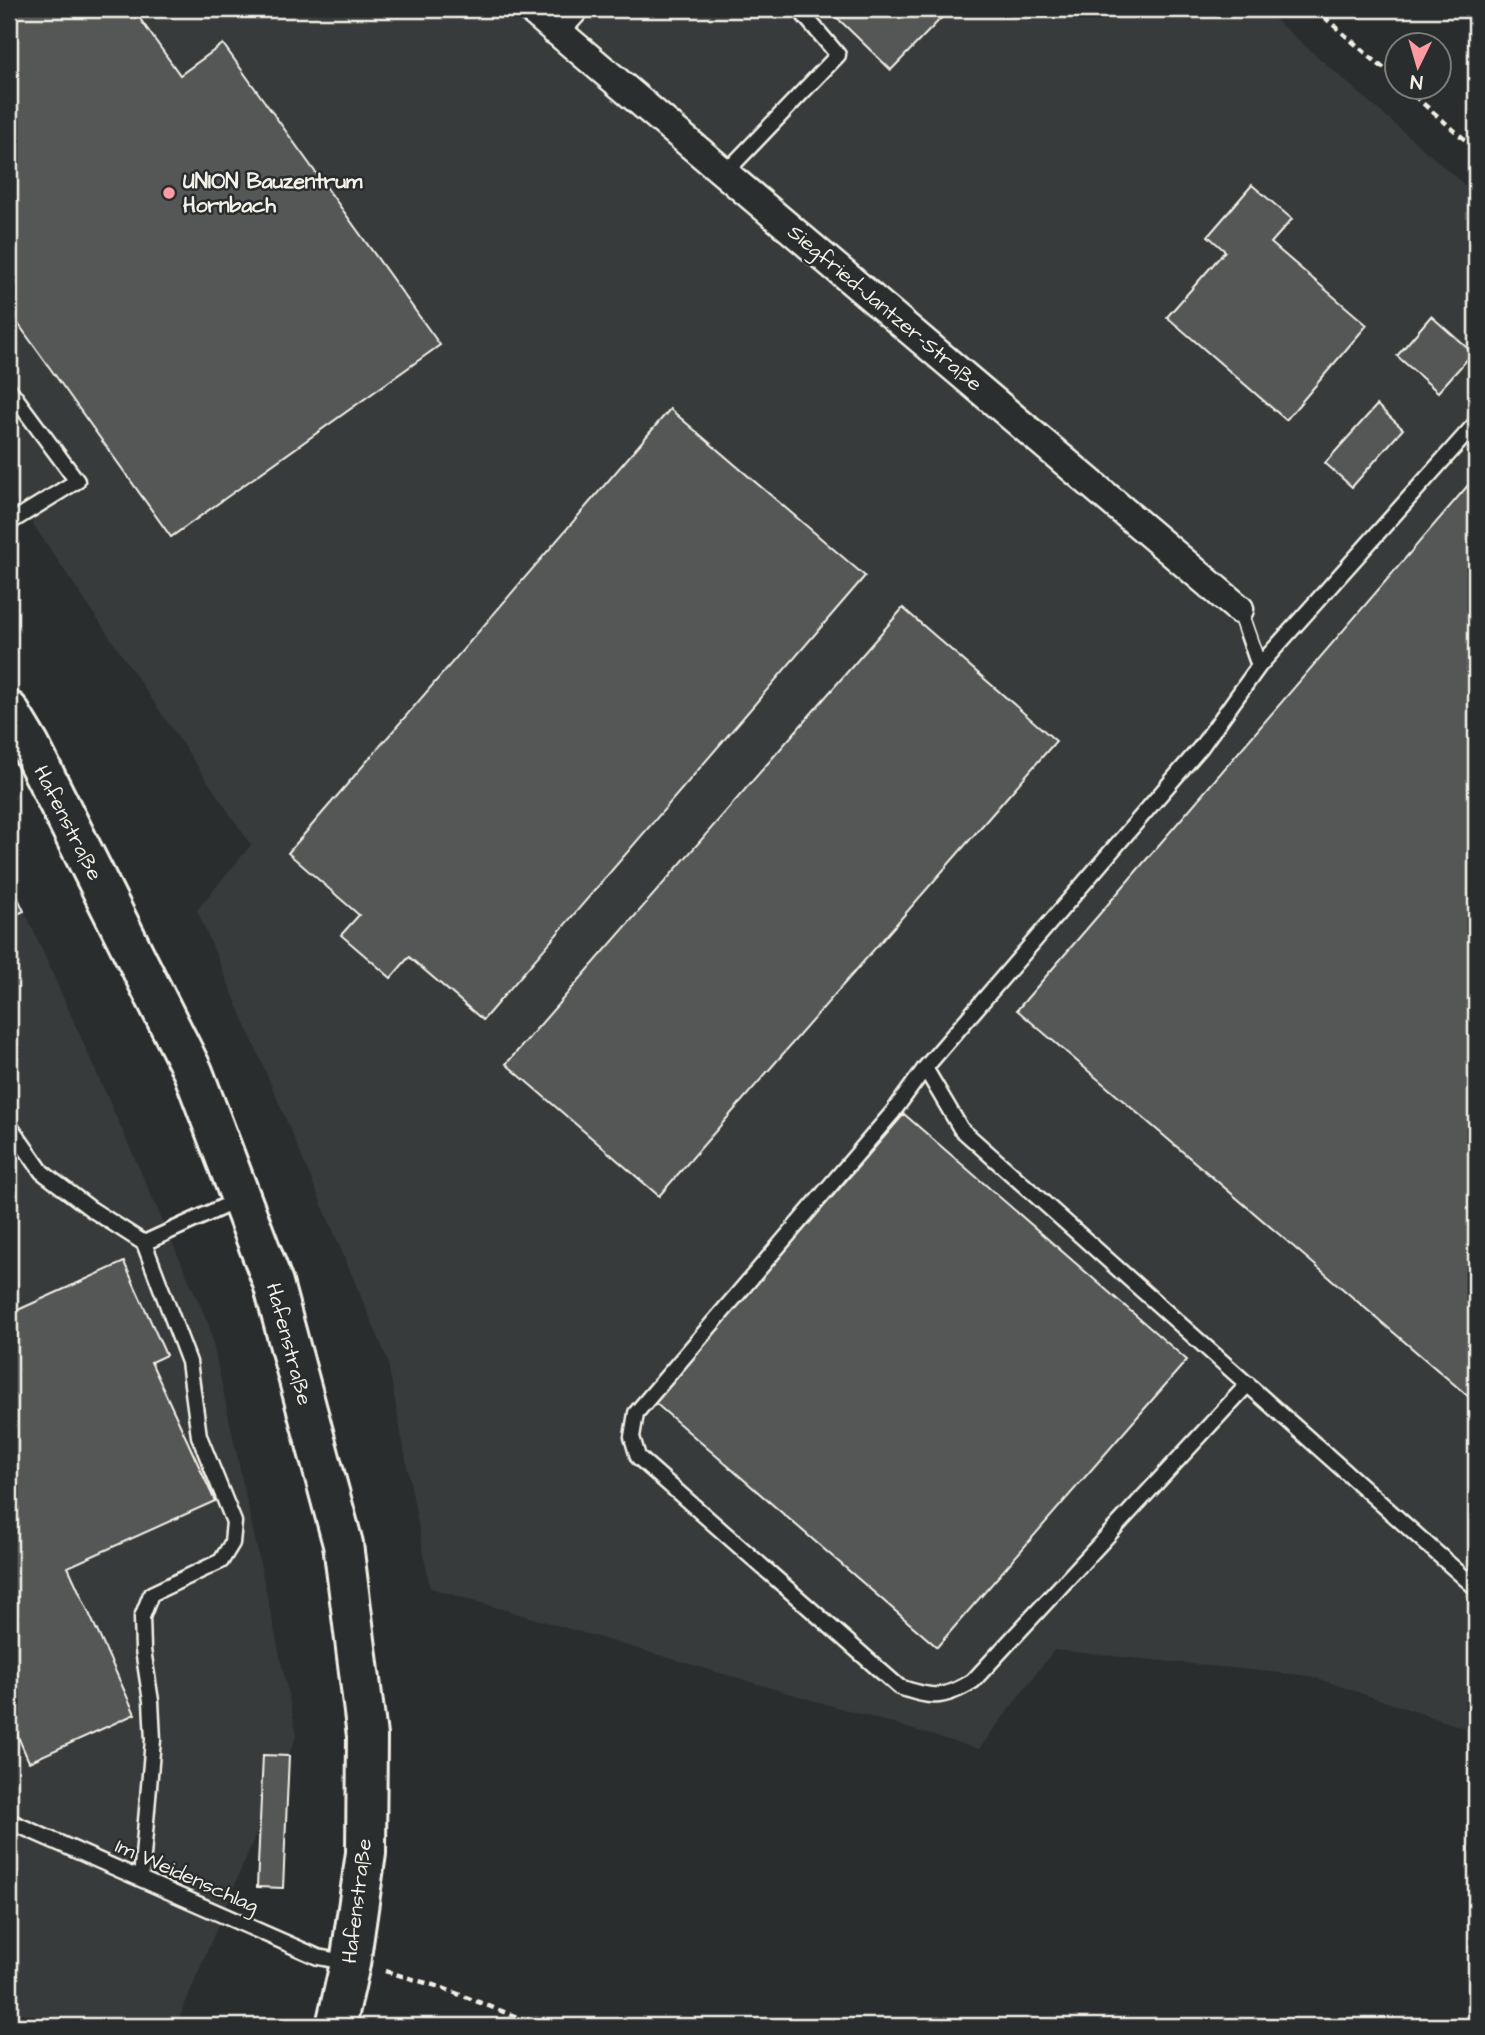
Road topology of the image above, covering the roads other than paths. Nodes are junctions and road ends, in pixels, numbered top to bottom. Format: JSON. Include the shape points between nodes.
{"nodes":[{"id":1,"x":531,"y":9,"type":"edge"},
{"id":2,"x":799,"y":9,"type":"edge"},
{"id":3,"x":565,"y":19,"type":"edge"},
{"id":4,"x":725,"y":173,"type":"junction"},
{"id":5,"x":9,"y":388,"type":"edge"},
{"id":6,"x":1476,"y":423,"type":"edge"},
{"id":7,"x":9,"y":523,"type":"edge"},
{"id":8,"x":1239,"y":609,"type":"joint"},
{"id":9,"x":1259,"y":666,"type":"junction"},
{"id":10,"x":9,"y":710,"type":"edge"},
{"id":11,"x":925,"y":1068,"type":"junction"},
{"id":12,"x":9,"y":1125,"type":"edge"},
{"id":13,"x":241,"y":1199,"type":"junction"},
{"id":14,"x":144,"y":1243,"type":"junction"},
{"id":15,"x":1248,"y":1384,"type":"junction"},
{"id":16,"x":1476,"y":1588,"type":"edge"},
{"id":17,"x":9,"y":1821,"type":"edge"},
{"id":18,"x":141,"y":1879,"type":"junction"},
{"id":19,"x":350,"y":1964,"type":"junction"},
{"id":20,"x":336,"y":2026,"type":"edge"}],
"edges":[{"from":1,"to":3,"type":"street","name":"Siegfried-Jantzer-Straße"},
{"from":2,"to":4,"type":"lane","via":[[838,55]]},
{"from":3,"to":4,"type":"street","name":"Siegfried-Jantzer-Straße"},
{"from":4,"to":8,"type":"street","name":"Siegfried-Jantzer-Straße"},
{"from":5,"to":7,"type":"lane","via":[[77,481]]},
{"from":6,"to":9,"type":"lane"},
{"from":8,"to":9,"type":"lane"},
{"from":9,"to":11,"type":"lane","via":[[1201,747]]},
{"from":10,"to":13,"type":"street","name":"Hafenstraße","via":[[193,1072]]},
{"from":11,"to":15,"type":"lane","via":[[961,1129]]},
{"from":11,"to":15,"type":"lane","via":[[893,1112],[636,1413],[632,1437],[638,1457],[899,1687],[926,1696],[952,1694],[973,1681]]},
{"from":12,"to":14,"type":"lane","via":[[42,1172]]},
{"from":13,"to":14,"type":"lane"},
{"from":13,"to":19,"type":"street","name":"Hafenstraße","via":[[273,1283],[343,1544],[367,1736],[366,1853]]},
{"from":14,"to":18,"type":"lane","via":[[189,1362],[199,1436],[234,1522],[232,1543],[221,1562],[151,1594],[142,1617],[153,1740]]},
{"from":15,"to":16,"type":"lane"},
{"from":17,"to":18,"type":"lane","name":"Im Weidenschlag"},
{"from":18,"to":19,"type":"lane","name":"Im Weidenschlag","via":[[318,1957]]},
{"from":19,"to":20,"type":"street","name":"Hafenstraße"}]}
